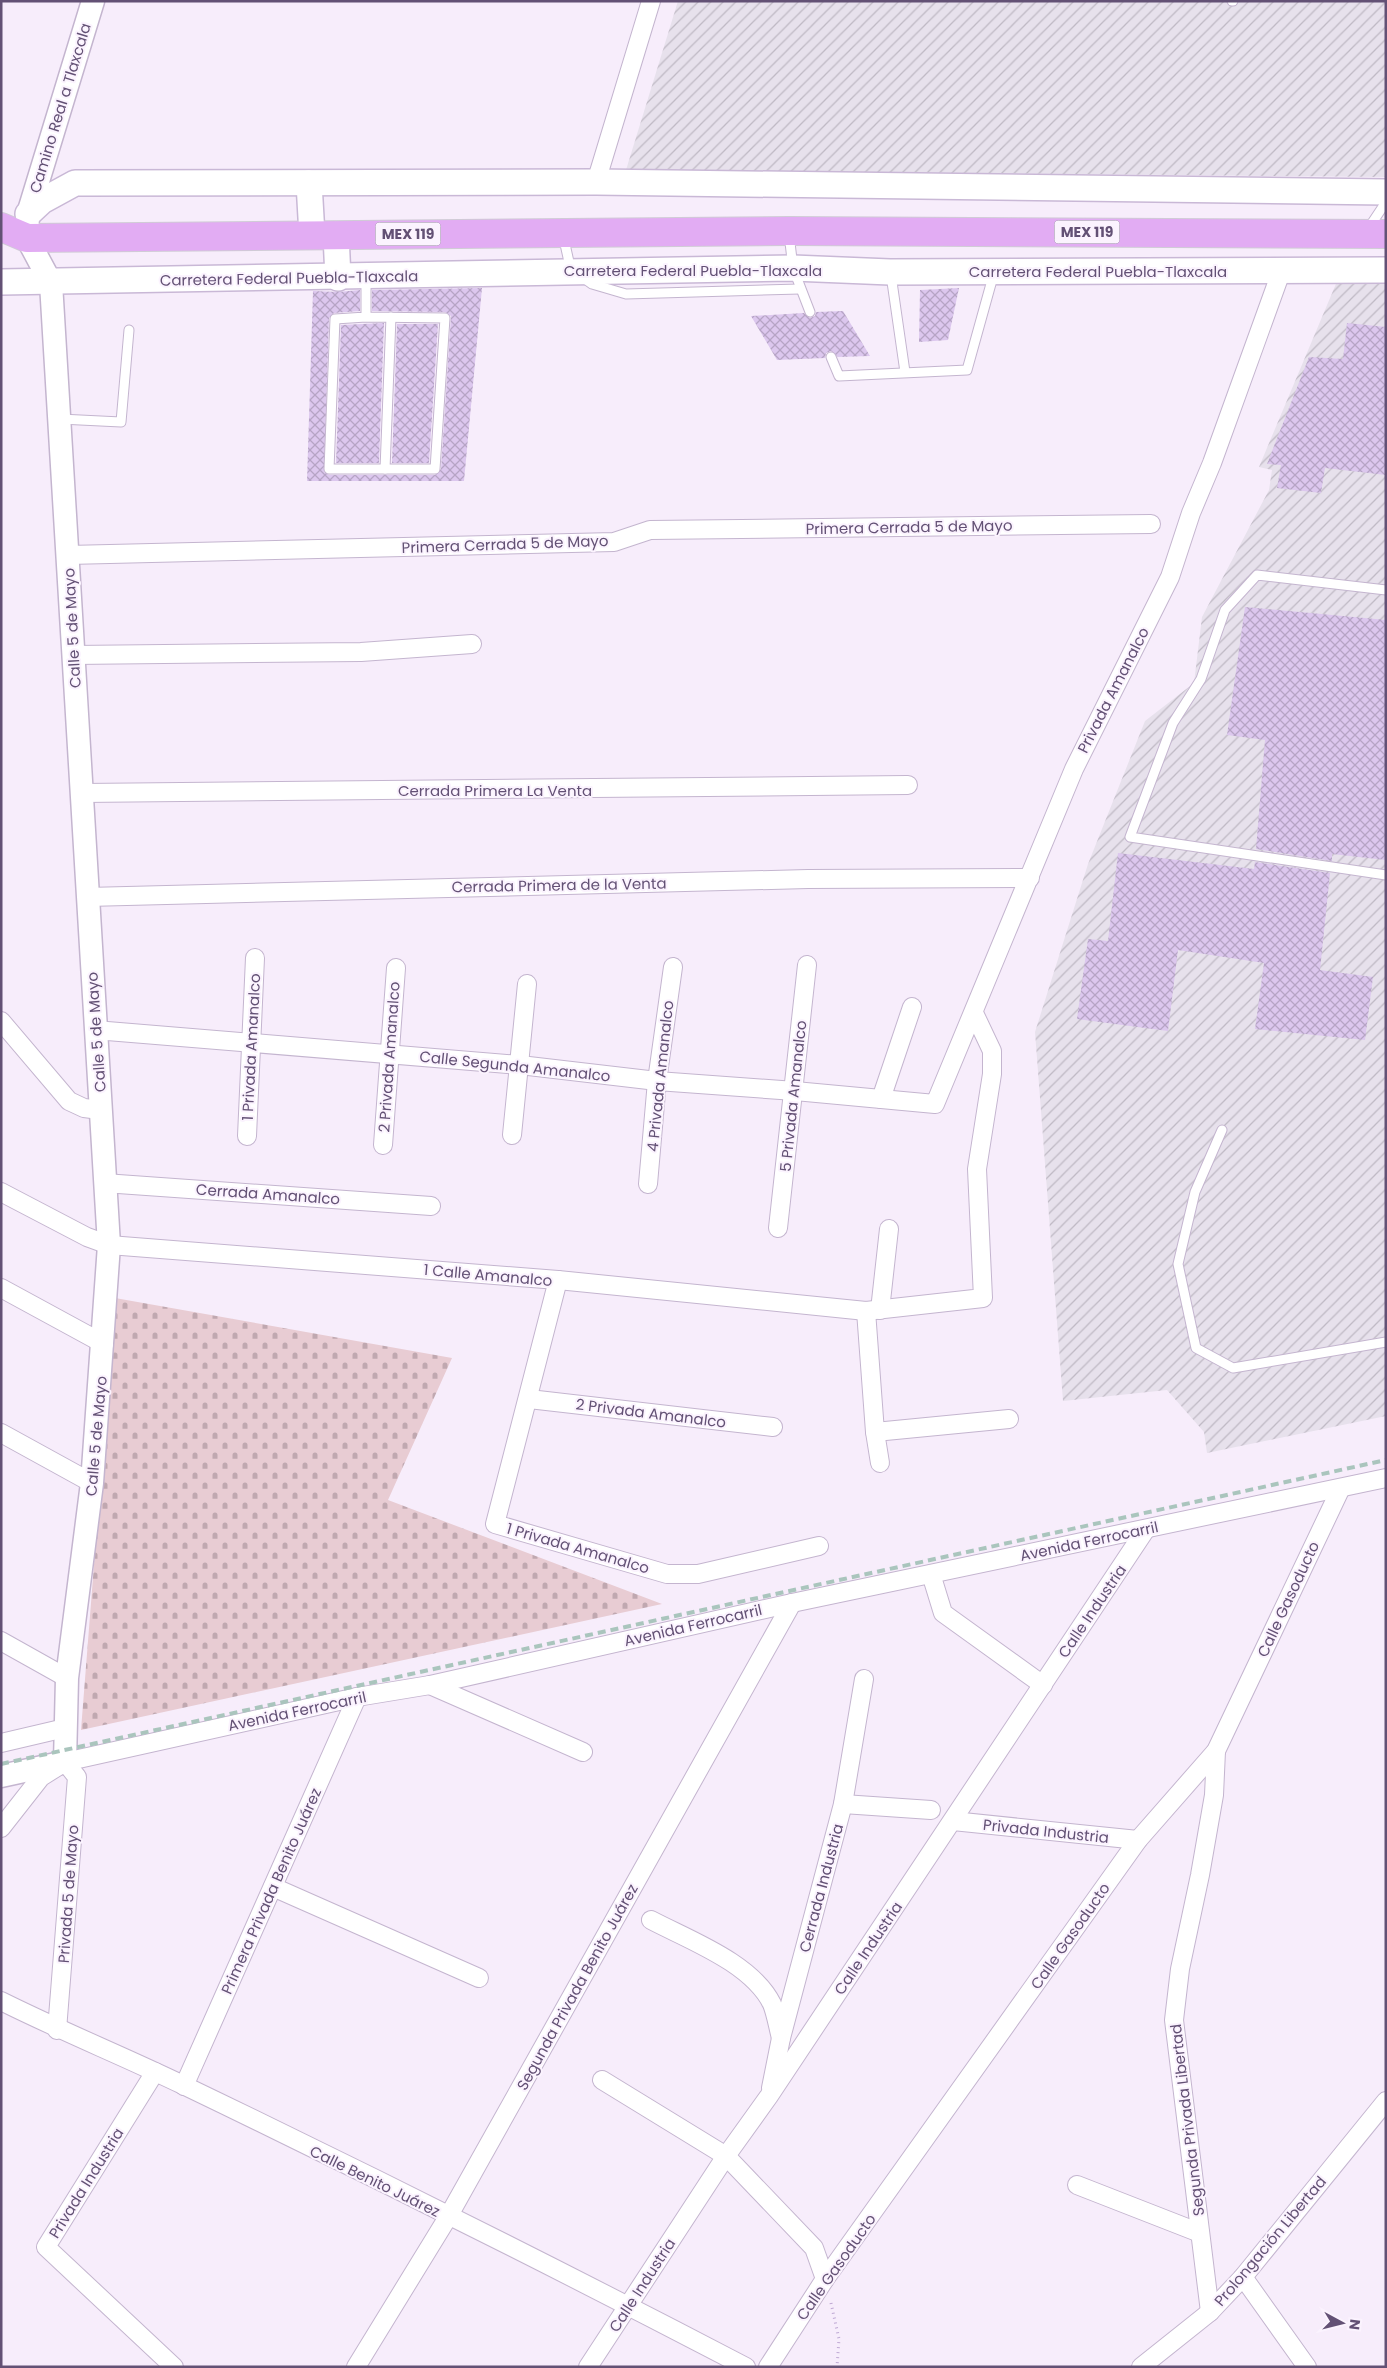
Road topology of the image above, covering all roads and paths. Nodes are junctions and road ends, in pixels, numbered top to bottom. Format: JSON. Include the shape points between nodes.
{"nodes":[{"id":1,"x":93,"y":1,"type":"edge"},
{"id":2,"x":651,"y":1,"type":"edge"},
{"id":3,"x":596,"y":182,"type":"junction"},
{"id":4,"x":309,"y":183,"type":"junction"},
{"id":5,"x":1386,"y":192,"type":"edge"},
{"id":6,"x":1386,"y":202,"type":"edge"},
{"id":7,"x":28,"y":226,"type":"junction"},
{"id":8,"x":1,"y":227,"type":"edge"},
{"id":9,"x":789,"y":231,"type":"junction"},
{"id":10,"x":563,"y":232,"type":"junction"},
{"id":11,"x":1375,"y":233,"type":"edge"},
{"id":12,"x":324,"y":235,"type":"junction"},
{"id":13,"x":1,"y":250,"type":"edge"},
{"id":14,"x":994,"y":270,"type":"junction"},
{"id":15,"x":1386,"y":270,"type":"edge"},
{"id":16,"x":571,"y":271,"type":"junction"},
{"id":17,"x":890,"y":272,"type":"junction"},
{"id":18,"x":1281,"y":272,"type":"junction"},
{"id":19,"x":366,"y":277,"type":"junction"},
{"id":20,"x":338,"y":278,"type":"junction"},
{"id":21,"x":797,"y":278,"type":"junction"},
{"id":22,"x":1,"y":282,"type":"edge"},
{"id":23,"x":51,"y":283,"type":"junction"},
{"id":24,"x":810,"y":312,"type":"dead end"},
{"id":25,"x":366,"y":317,"type":"junction"},
{"id":26,"x":391,"y":317,"type":"junction"},
{"id":27,"x":129,"y":330,"type":"dead end"},
{"id":28,"x":831,"y":357,"type":"dead end"},
{"id":29,"x":905,"y":372,"type":"junction"},
{"id":30,"x":58,"y":419,"type":"junction"},
{"id":31,"x":385,"y":469,"type":"junction"},
{"id":32,"x":1151,"y":524,"type":"dead end"},
{"id":33,"x":68,"y":555,"type":"junction"},
{"id":34,"x":1386,"y":590,"type":"edge"},
{"id":35,"x":472,"y":644,"type":"dead end"},
{"id":36,"x":73,"y":655,"type":"junction"},
{"id":37,"x":908,"y":785,"type":"dead end"},
{"id":38,"x":82,"y":793,"type":"junction"},
{"id":39,"x":1386,"y":875,"type":"edge"},
{"id":40,"x":1030,"y":878,"type":"junction"},
{"id":41,"x":88,"y":897,"type":"junction"},
{"id":42,"x":255,"y":958,"type":"dead end"},
{"id":43,"x":807,"y":965,"type":"dead end"},
{"id":44,"x":673,"y":967,"type":"dead end"},
{"id":45,"x":396,"y":968,"type":"dead end"},
{"id":46,"x":527,"y":984,"type":"dead end"},
{"id":47,"x":912,"y":1007,"type":"dead end"},
{"id":48,"x":974,"y":1013,"type":"junction"},
{"id":49,"x":1,"y":1021,"type":"edge"},
{"id":50,"x":95,"y":1030,"type":"junction"},
{"id":51,"x":252,"y":1044,"type":"junction"},
{"id":52,"x":389,"y":1054,"type":"junction"},
{"id":53,"x":520,"y":1065,"type":"junction"},
{"id":54,"x":657,"y":1081,"type":"junction"},
{"id":55,"x":795,"y":1090,"type":"junction"},
{"id":56,"x":881,"y":1099,"type":"junction"},
{"id":57,"x":935,"y":1104,"type":"joint"},
{"id":58,"x":100,"y":1110,"type":"junction"},
{"id":59,"x":1222,"y":1130,"type":"dead end"},
{"id":60,"x":512,"y":1135,"type":"dead end"},
{"id":61,"x":247,"y":1136,"type":"dead end"},
{"id":62,"x":383,"y":1146,"type":"dead end"},
{"id":63,"x":104,"y":1183,"type":"junction"},
{"id":64,"x":648,"y":1184,"type":"dead end"},
{"id":65,"x":1,"y":1192,"type":"edge"},
{"id":66,"x":431,"y":1206,"type":"dead end"},
{"id":67,"x":778,"y":1228,"type":"dead end"},
{"id":68,"x":889,"y":1229,"type":"dead end"},
{"id":69,"x":110,"y":1245,"type":"junction"},
{"id":70,"x":558,"y":1280,"type":"junction"},
{"id":71,"x":1,"y":1288,"type":"edge"},
{"id":72,"x":873,"y":1310,"type":"junction"},
{"id":73,"x":1386,"y":1342,"type":"edge"},
{"id":74,"x":104,"y":1344,"type":"junction"},
{"id":75,"x":529,"y":1399,"type":"junction"},
{"id":76,"x":1009,"y":1419,"type":"dead end"},
{"id":77,"x":773,"y":1427,"type":"dead end"},
{"id":78,"x":875,"y":1432,"type":"junction"},
{"id":79,"x":1,"y":1433,"type":"edge"},
{"id":80,"x":880,"y":1463,"type":"dead end"},
{"id":81,"x":1386,"y":1478,"type":"edge"},
{"id":82,"x":92,"y":1482,"type":"junction"},
{"id":83,"x":1340,"y":1490,"type":"junction"},
{"id":84,"x":1146,"y":1529,"type":"junction"},
{"id":85,"x":819,"y":1546,"type":"dead end"},
{"id":86,"x":931,"y":1574,"type":"junction"},
{"id":87,"x":792,"y":1603,"type":"junction"},
{"id":88,"x":1,"y":1641,"type":"edge"},
{"id":89,"x":68,"y":1678,"type":"junction"},
{"id":90,"x":864,"y":1679,"type":"dead end"},
{"id":91,"x":430,"y":1685,"type":"junction"},
{"id":92,"x":1043,"y":1686,"type":"junction"},
{"id":93,"x":357,"y":1697,"type":"junction"},
{"id":94,"x":65,"y":1728,"type":"junction"},
{"id":95,"x":1,"y":1743,"type":"edge"},
{"id":96,"x":1216,"y":1751,"type":"junction"},
{"id":97,"x":583,"y":1752,"type":"dead end"},
{"id":98,"x":65,"y":1762,"type":"junction"},
{"id":99,"x":1,"y":1776,"type":"edge"},
{"id":100,"x":843,"y":1804,"type":"junction"},
{"id":101,"x":931,"y":1810,"type":"dead end"},
{"id":102,"x":953,"y":1821,"type":"junction"},
{"id":103,"x":1,"y":1828,"type":"edge"},
{"id":104,"x":1138,"y":1840,"type":"junction"},
{"id":105,"x":273,"y":1887,"type":"junction"},
{"id":106,"x":651,"y":1920,"type":"dead end"},
{"id":107,"x":479,"y":1978,"type":"dead end"},
{"id":108,"x":1,"y":2001,"type":"edge"},
{"id":109,"x":57,"y":2030,"type":"junction"},
{"id":110,"x":781,"y":2038,"type":"junction"},
{"id":111,"x":155,"y":2072,"type":"junction"},
{"id":112,"x":602,"y":2080,"type":"dead end"},
{"id":113,"x":184,"y":2086,"type":"junction"},
{"id":114,"x":769,"y":2096,"type":"junction"},
{"id":115,"x":1384,"y":2107,"type":"edge"},
{"id":116,"x":726,"y":2156,"type":"junction"},
{"id":117,"x":1077,"y":2185,"type":"dead end"},
{"id":118,"x":448,"y":2217,"type":"junction"},
{"id":119,"x":1200,"y":2233,"type":"junction"},
{"id":120,"x":1244,"y":2276,"type":"junction"},
{"id":121,"x":825,"y":2279,"type":"junction"},
{"id":122,"x":629,"y":2306,"type":"junction"},
{"id":123,"x":1210,"y":2312,"type":"junction"},
{"id":124,"x":174,"y":2367,"type":"edge"},
{"id":125,"x":356,"y":2367,"type":"edge"},
{"id":126,"x":588,"y":2367,"type":"edge"},
{"id":127,"x":746,"y":2367,"type":"edge"},
{"id":128,"x":768,"y":2367,"type":"edge"},
{"id":129,"x":838,"y":2367,"type":"edge"},
{"id":130,"x":1141,"y":2367,"type":"edge"},
{"id":131,"x":1307,"y":2367,"type":"edge"}],
"edges":[{"from":1,"to":7,"type":"street","name":"Camino Real a Tlaxcala"},
{"from":2,"to":3,"type":"street"},
{"from":3,"to":4,"type":"main road"},
{"from":3,"to":5,"type":"main road"},
{"from":4,"to":7,"type":"main road","via":[[75,183],[42,201]]},
{"from":4,"to":12,"type":"main road"},
{"from":6,"to":11,"type":"lane"},
{"from":7,"to":8,"type":"main road","number":"MEX 119"},
{"from":7,"to":12,"type":"main road","number":"MEX 119"},
{"from":7,"to":13,"type":"main road","number":"MEX 119"},
{"from":7,"to":23,"type":"street","name":"Calle 5 de Mayo"},
{"from":9,"to":10,"type":"main road","number":"MEX 119"},
{"from":9,"to":11,"type":"main road","number":"MEX 119"},
{"from":9,"to":21,"type":"lane"},
{"from":10,"to":12,"type":"main road","number":"MEX 119"},
{"from":10,"to":16,"type":"lane"},
{"from":12,"to":20,"type":"main road"},
{"from":14,"to":17,"type":"main road","name":"Carretera Federal Puebla-Tlaxcala"},
{"from":14,"to":18,"type":"main road","name":"Carretera Federal Puebla-Tlaxcala"},
{"from":14,"to":29,"type":"lane","via":[[967,370]]},
{"from":15,"to":18,"type":"main road","name":"Carretera Federal Puebla-Tlaxcala"},
{"from":16,"to":19,"type":"main road","name":"Carretera Federal Puebla-Tlaxcala"},
{"from":16,"to":21,"type":"main road","name":"Carretera Federal Puebla-Tlaxcala"},
{"from":17,"to":21,"type":"main road","name":"Carretera Federal Puebla-Tlaxcala"},
{"from":17,"to":29,"type":"lane"},
{"from":18,"to":40,"type":"street","name":"Privada Amanalco","via":[[1170,577],[1074,769]]},
{"from":19,"to":20,"type":"main road","name":"Carretera Federal Puebla-Tlaxcala"},
{"from":19,"to":25,"type":"lane"},
{"from":20,"to":23,"type":"main road","name":"Carretera Federal Puebla-Tlaxcala"},
{"from":21,"to":24,"type":"lane"},
{"from":22,"to":23,"type":"main road","name":"Carretera Federal Puebla-Tlaxcala"},
{"from":23,"to":30,"type":"street","name":"Calle 5 de Mayo"},
{"from":25,"to":26,"type":"lane"},
{"from":25,"to":31,"type":"lane","via":[[335,319],[329,468]]},
{"from":26,"to":31,"type":"lane"},
{"from":26,"to":31,"type":"lane","via":[[445,318],[435,469]]},
{"from":27,"to":30,"type":"lane","via":[[122,422]]},
{"from":28,"to":29,"type":"lane","via":[[838,376]]},
{"from":30,"to":33,"type":"street","name":"Calle 5 de Mayo"},
{"from":32,"to":33,"type":"street","name":"Primera Cerrada 5 de Mayo","via":[[650,530],[614,542]]},
{"from":33,"to":36,"type":"street","name":"Calle 5 de Mayo"},
{"from":34,"to":39,"type":"lane","via":[[1257,575],[1224,610],[1201,679],[1173,723],[1130,837]]},
{"from":35,"to":36,"type":"street","via":[[380,651]]},
{"from":36,"to":38,"type":"street","name":"Calle 5 de Mayo"},
{"from":37,"to":38,"type":"street","name":"Cerrada Primera La Venta"},
{"from":38,"to":41,"type":"street","name":"Calle 5 de Mayo"},
{"from":40,"to":41,"type":"street","name":"Cerrada Primera de la Venta","via":[[808,879]]},
{"from":40,"to":48,"type":"street","name":"Privada Amanalco"},
{"from":41,"to":50,"type":"street","name":"Calle 5 de Mayo"},
{"from":42,"to":51,"type":"street","name":"1 Privada Amanalco"},
{"from":43,"to":55,"type":"street","name":"5 Privada Amanalco"},
{"from":44,"to":54,"type":"street","name":"4 Privada Amanalco"},
{"from":45,"to":52,"type":"street","name":"2 Privada Amanalco"},
{"from":46,"to":53,"type":"street"},
{"from":47,"to":56,"type":"street"},
{"from":48,"to":57,"type":"street","name":"Privada Amanalco"},
{"from":48,"to":72,"type":"street","name":"1 Calle Amanalco","via":[[992,1051],[992,1074],[977,1169],[983,1298]]},
{"from":49,"to":58,"type":"street","via":[[69,1100],[84,1108]]},
{"from":50,"to":51,"type":"street","name":"Calle Segunda Amanalco"},
{"from":50,"to":58,"type":"street","name":"Calle 5 de Mayo"},
{"from":51,"to":52,"type":"street","name":"Calle Segunda Amanalco"},
{"from":51,"to":61,"type":"street","name":"1 Privada Amanalco"},
{"from":52,"to":53,"type":"street","name":"Calle Segunda Amanalco"},
{"from":52,"to":62,"type":"street","name":"2 Privada Amanalco"},
{"from":53,"to":54,"type":"street","name":"Calle Segunda Amanalco"},
{"from":53,"to":60,"type":"street"},
{"from":54,"to":55,"type":"street","name":"Calle Segunda Amanalco"},
{"from":54,"to":64,"type":"street","name":"4 Privada Amanalco"},
{"from":55,"to":56,"type":"street","name":"Calle Segunda Amanalco"},
{"from":55,"to":67,"type":"street","name":"5 Privada Amanalco"},
{"from":56,"to":57,"type":"street","name":"Calle Segunda Amanalco"},
{"from":58,"to":63,"type":"street","name":"Calle 5 de Mayo"},
{"from":59,"to":73,"type":"lane","via":[[1195,1192],[1178,1264],[1196,1348],[1233,1368]]},
{"from":63,"to":66,"type":"street","name":"Cerrada Amanalco"},
{"from":63,"to":69,"type":"street","name":"Calle 5 de Mayo"},
{"from":65,"to":69,"type":"street","name":"1 Calle Amanalco","via":[[87,1237]]},
{"from":68,"to":72,"type":"street"},
{"from":69,"to":70,"type":"street","name":"1 Calle Amanalco"},
{"from":69,"to":74,"type":"street","name":"Calle 5 de Mayo"},
{"from":70,"to":72,"type":"street","name":"1 Calle Amanalco"},
{"from":70,"to":75,"type":"street","name":"1 Privada Amanalco"},
{"from":71,"to":74,"type":"street"},
{"from":72,"to":78,"type":"street"},
{"from":74,"to":82,"type":"street","name":"Calle 5 de Mayo"},
{"from":75,"to":77,"type":"street","name":"2 Privada Amanalco"},
{"from":75,"to":85,"type":"street","name":"1 Privada Amanalco","via":[[495,1524],[667,1574],[698,1574]]},
{"from":76,"to":78,"type":"street"},
{"from":78,"to":80,"type":"street"},
{"from":79,"to":82,"type":"street"},
{"from":81,"to":83,"type":"street","name":"Avenida Ferrocarril"},
{"from":82,"to":89,"type":"street","name":"Calle 5 de Mayo"},
{"from":83,"to":84,"type":"street","name":"Avenida Ferrocarril"},
{"from":83,"to":96,"type":"street","name":"Calle Gasoducto"},
{"from":84,"to":86,"type":"street","name":"Avenida Ferrocarril"},
{"from":84,"to":92,"type":"street","name":"Calle Industria"},
{"from":86,"to":87,"type":"street","name":"Avenida Ferrocarril"},
{"from":86,"to":92,"type":"street","via":[[943,1613]]},
{"from":87,"to":91,"type":"street","name":"Avenida Ferrocarril"},
{"from":87,"to":118,"type":"street","name":"Segunda Privada Benito Juárez"},
{"from":88,"to":89,"type":"street"},
{"from":89,"to":94,"type":"street","name":"Calle 5 de Mayo"},
{"from":90,"to":100,"type":"street","name":"Cerrada Industria"},
{"from":91,"to":93,"type":"street","name":"Avenida Ferrocarril"},
{"from":91,"to":97,"type":"street"},
{"from":92,"to":102,"type":"street","name":"Calle Industria"},
{"from":93,"to":98,"type":"street","name":"Avenida Ferrocarril"},
{"from":93,"to":105,"type":"street","name":"Primera Privada Benito Juárez"},
{"from":94,"to":95,"type":"street"},
{"from":94,"to":98,"type":"street","name":"Calle 5 de Mayo"},
{"from":96,"to":104,"type":"street","name":"Calle Gasoducto"},
{"from":96,"to":119,"type":"street","name":"Segunda Privada Libertad","via":[[1214,1795],[1180,1969],[1174,2020]]},
{"from":98,"to":99,"type":"street","name":"Avenida Ferrocarril"},
{"from":98,"to":103,"type":"street","via":[[41,1777]]},
{"from":98,"to":109,"type":"street","name":"Privada 5 de Mayo","via":[[77,1778]]},
{"from":100,"to":101,"type":"street"},
{"from":100,"to":110,"type":"street","name":"Cerrada Industria"},
{"from":102,"to":104,"type":"street","name":"Privada Industria"},
{"from":102,"to":114,"type":"street","name":"Calle Industria"},
{"from":104,"to":121,"type":"street","name":"Calle Gasoducto"},
{"from":105,"to":107,"type":"street"},
{"from":105,"to":113,"type":"street","name":"Primera Privada Benito Juárez"},
{"from":106,"to":110,"type":"street","via":[[728,1959],[756,1982],[772,2004]]},
{"from":108,"to":109,"type":"street","name":"Calle Benito Juárez"},
{"from":109,"to":111,"type":"street","name":"Calle Benito Juárez"},
{"from":110,"to":114,"type":"street","name":"Cerrada Industria"},
{"from":111,"to":113,"type":"street","name":"Calle Benito Juárez"},
{"from":111,"to":124,"type":"street","name":"Privada Industria","via":[[46,2247]]},
{"from":112,"to":116,"type":"street"},
{"from":113,"to":118,"type":"street","name":"Calle Benito Juárez"},
{"from":114,"to":116,"type":"street","name":"Calle Industria"},
{"from":115,"to":120,"type":"street","name":"Prolongación Libertad"},
{"from":116,"to":121,"type":"street","via":[[814,2248]]},
{"from":116,"to":122,"type":"street","name":"Calle Industria"},
{"from":117,"to":119,"type":"street"},
{"from":118,"to":122,"type":"street","name":"Calle Benito Juárez"},
{"from":118,"to":125,"type":"street","name":"Segunda Privada Benito Juárez"},
{"from":119,"to":123,"type":"street","name":"Segunda Privada Libertad"},
{"from":120,"to":123,"type":"street","name":"Prolongación Libertad"},
{"from":120,"to":131,"type":"street"},
{"from":121,"to":128,"type":"street","name":"Calle Gasoducto"},
{"from":121,"to":129,"type":"path","via":[[839,2339]]},
{"from":122,"to":126,"type":"street","name":"Calle Industria"},
{"from":122,"to":127,"type":"street","name":"Calle Benito Juárez"},
{"from":123,"to":130,"type":"street","name":"Prolongación Libertad"}]}
